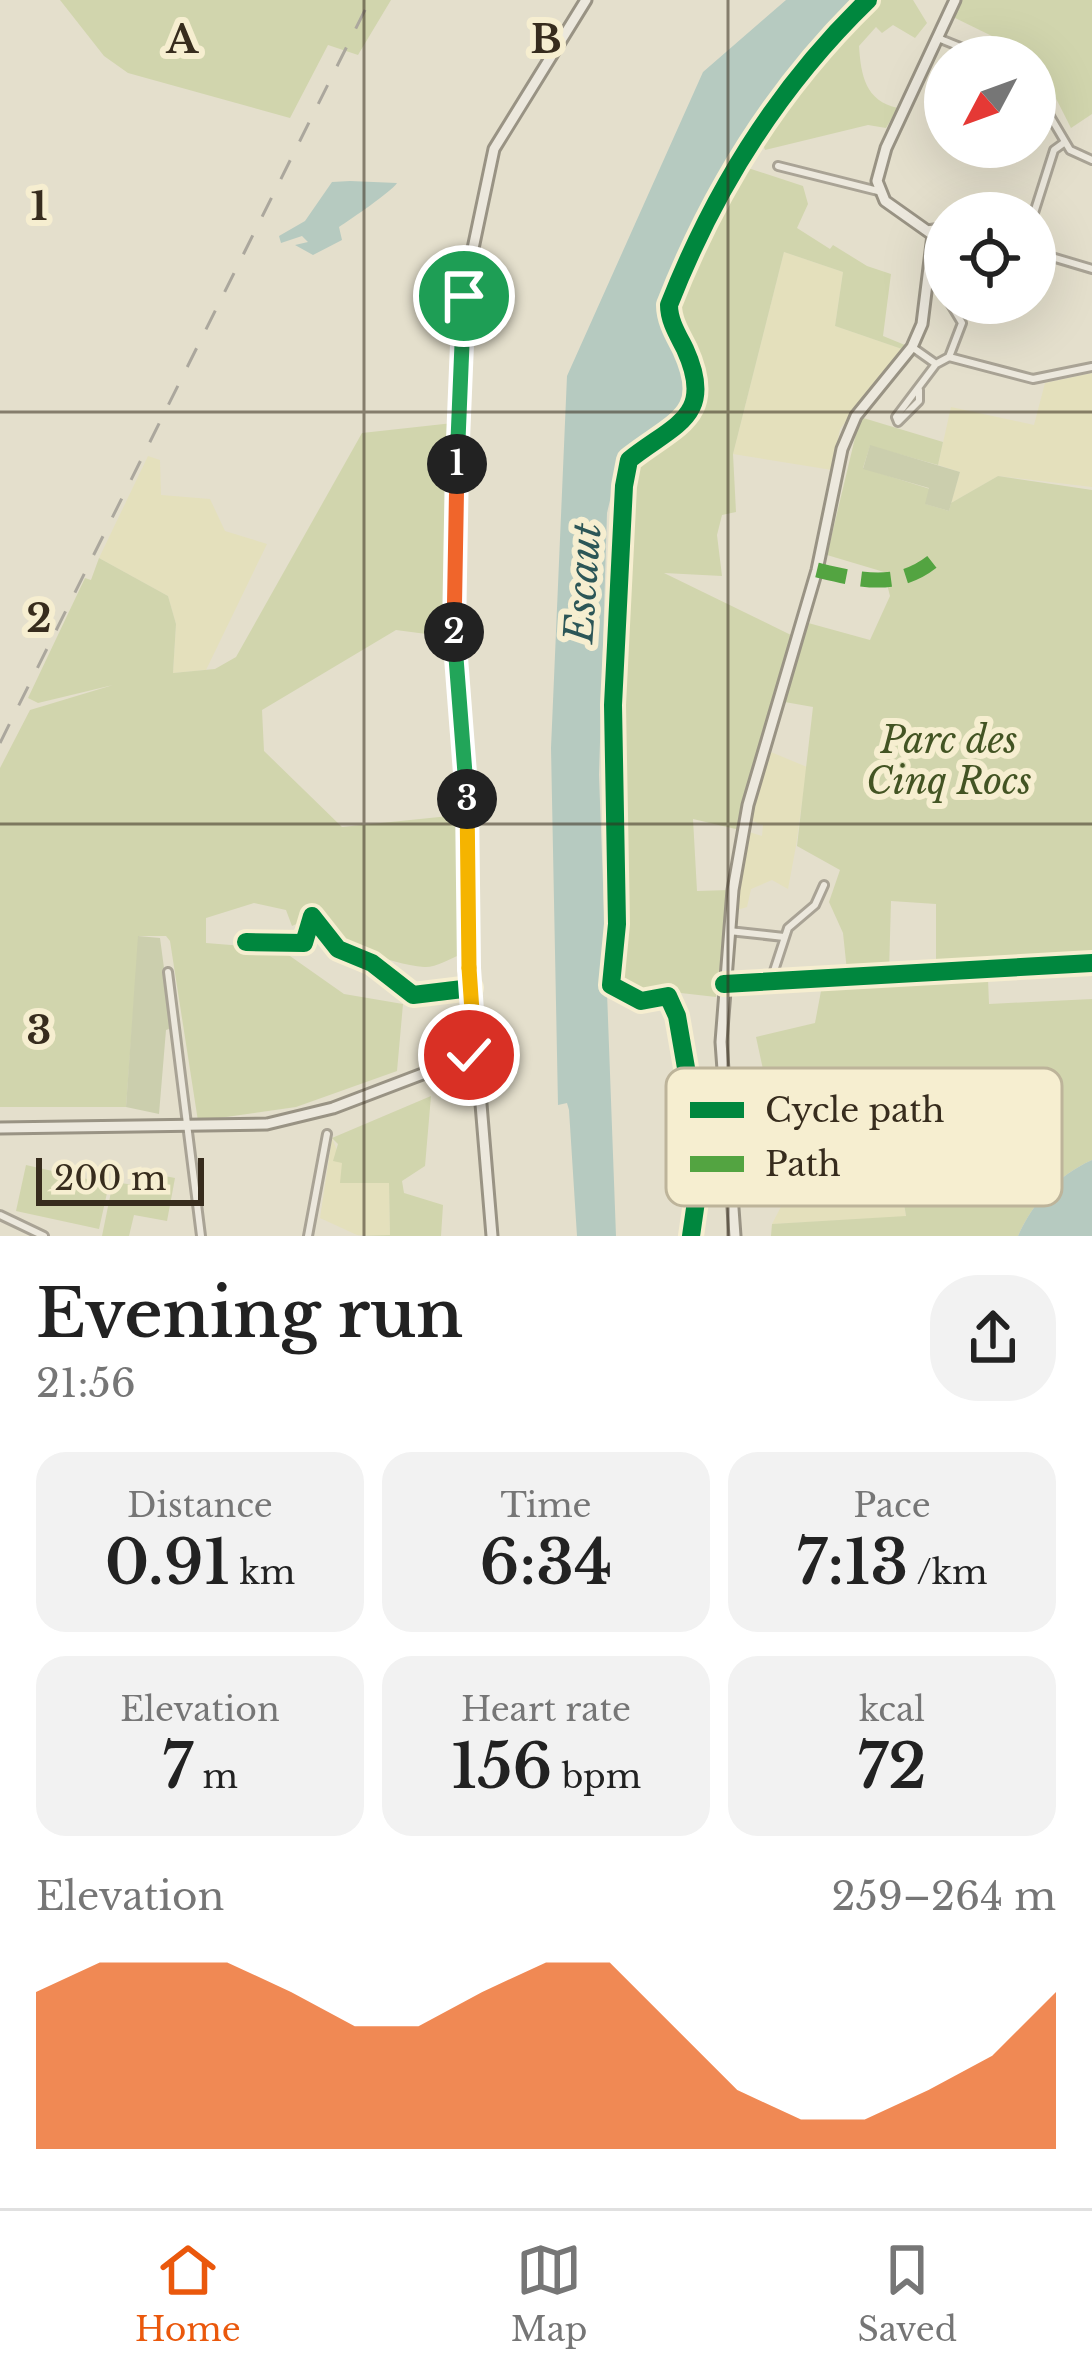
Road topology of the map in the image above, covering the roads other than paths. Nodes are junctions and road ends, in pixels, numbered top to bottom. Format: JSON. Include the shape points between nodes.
{"nodes":[{"id":1,"x":586,"y":0,"type":"edge"},
{"id":2,"x":955,"y":0,"type":"edge"},
{"id":3,"x":936,"y":36,"type":"edge"},
{"id":4,"x":924,"y":70,"type":"edge"},
{"id":5,"x":1056,"y":127,"type":"edge"},
{"id":6,"x":1065,"y":142,"type":"junction"},
{"id":7,"x":1092,"y":160,"type":"edge"},
{"id":8,"x":778,"y":166,"type":"dead end"},
{"id":9,"x":878,"y":191,"type":"junction"},
{"id":10,"x":1041,"y":192,"type":"edge"},
{"id":11,"x":924,"y":226,"type":"edge"},
{"id":12,"x":1056,"y":258,"type":"edge"},
{"id":13,"x":1092,"y":269,"type":"edge"},
{"id":14,"x":924,"y":314,"type":"edge"},
{"id":15,"x":958,"y":324,"type":"edge"},
{"id":16,"x":911,"y":346,"type":"junction"},
{"id":17,"x":949,"y":357,"type":"junction"},
{"id":18,"x":936,"y":364,"type":"junction"},
{"id":19,"x":1092,"y":367,"type":"edge"},
{"id":20,"x":919,"y":390,"type":"junction"},
{"id":21,"x":824,"y":885,"type":"dead end"},
{"id":22,"x":729,"y":931,"type":"junction"},
{"id":23,"x":784,"y":937,"type":"junction"},
{"id":24,"x":246,"y":942,"type":"dead end"},
{"id":25,"x":1092,"y":963,"type":"edge"},
{"id":26,"x":168,"y":972,"type":"dead end"},
{"id":27,"x":770,"y":983,"type":"junction"},
{"id":28,"x":724,"y":984,"type":"junction"},
{"id":29,"x":471,"y":988,"type":"junction"},
{"id":30,"x":475,"y":1054,"type":"junction"},
{"id":31,"x":452,"y":1060,"type":"junction"},
{"id":32,"x":722,"y":1068,"type":"edge"},
{"id":33,"x":477,"y":1078,"type":"junction"},
{"id":34,"x":0,"y":1128,"type":"edge"},
{"id":35,"x":190,"y":1128,"type":"junction"},
{"id":36,"x":327,"y":1133,"type":"dead end"},
{"id":37,"x":732,"y":1206,"type":"edge"},
{"id":38,"x":0,"y":1215,"type":"edge"},
{"id":39,"x":44,"y":1236,"type":"edge"},
{"id":40,"x":201,"y":1236,"type":"edge"},
{"id":41,"x":308,"y":1236,"type":"edge"},
{"id":42,"x":493,"y":1236,"type":"edge"},
{"id":43,"x":735,"y":1236,"type":"edge"}],
"edges":[{"from":1,"to":29,"type":"main road","via":[[494,149],[464,296],[453,664],[468,804]]},
{"from":2,"to":3,"type":"main road"},
{"from":4,"to":9,"type":"main road","via":[[886,148]]},
{"from":5,"to":6,"type":"street"},
{"from":6,"to":7,"type":"street"},
{"from":6,"to":10,"type":"street","via":[[1054,150]]},
{"from":8,"to":9,"type":"street"},
{"from":9,"to":11,"type":"main road"},
{"from":12,"to":13,"type":"street"},
{"from":14,"to":16,"type":"main road"},
{"from":15,"to":17,"type":"street"},
{"from":16,"to":18,"type":"street"},
{"from":16,"to":22,"type":"main road","via":[[845,441],[817,570],[748,805]]},
{"from":17,"to":18,"type":"street"},
{"from":17,"to":19,"type":"street","via":[[1033,379]]},
{"from":18,"to":20,"type":"street"},
{"from":20,"to":20,"type":"street","via":[[896,417],[898,422],[920,401]]},
{"from":21,"to":23,"type":"street"},
{"from":22,"to":23,"type":"street"},
{"from":22,"to":28,"type":"main road"},
{"from":23,"to":27,"type":"street"},
{"from":24,"to":29,"type":"street","via":[[304,943],[312,916],[338,949],[413,994]]},
{"from":25,"to":27,"type":"street"},
{"from":26,"to":35,"type":"street"},
{"from":27,"to":28,"type":"street"},
{"from":28,"to":32,"type":"main road"},
{"from":29,"to":30,"type":"main road"},
{"from":30,"to":31,"type":"main road"},
{"from":30,"to":33,"type":"main road"},
{"from":31,"to":33,"type":"main road"},
{"from":31,"to":35,"type":"main road","via":[[296,1118]]},
{"from":33,"to":42,"type":"main road"},
{"from":34,"to":35,"type":"main road"},
{"from":35,"to":40,"type":"street"},
{"from":36,"to":41,"type":"street"},
{"from":37,"to":43,"type":"main road"},
{"from":38,"to":39,"type":"street"}]}
